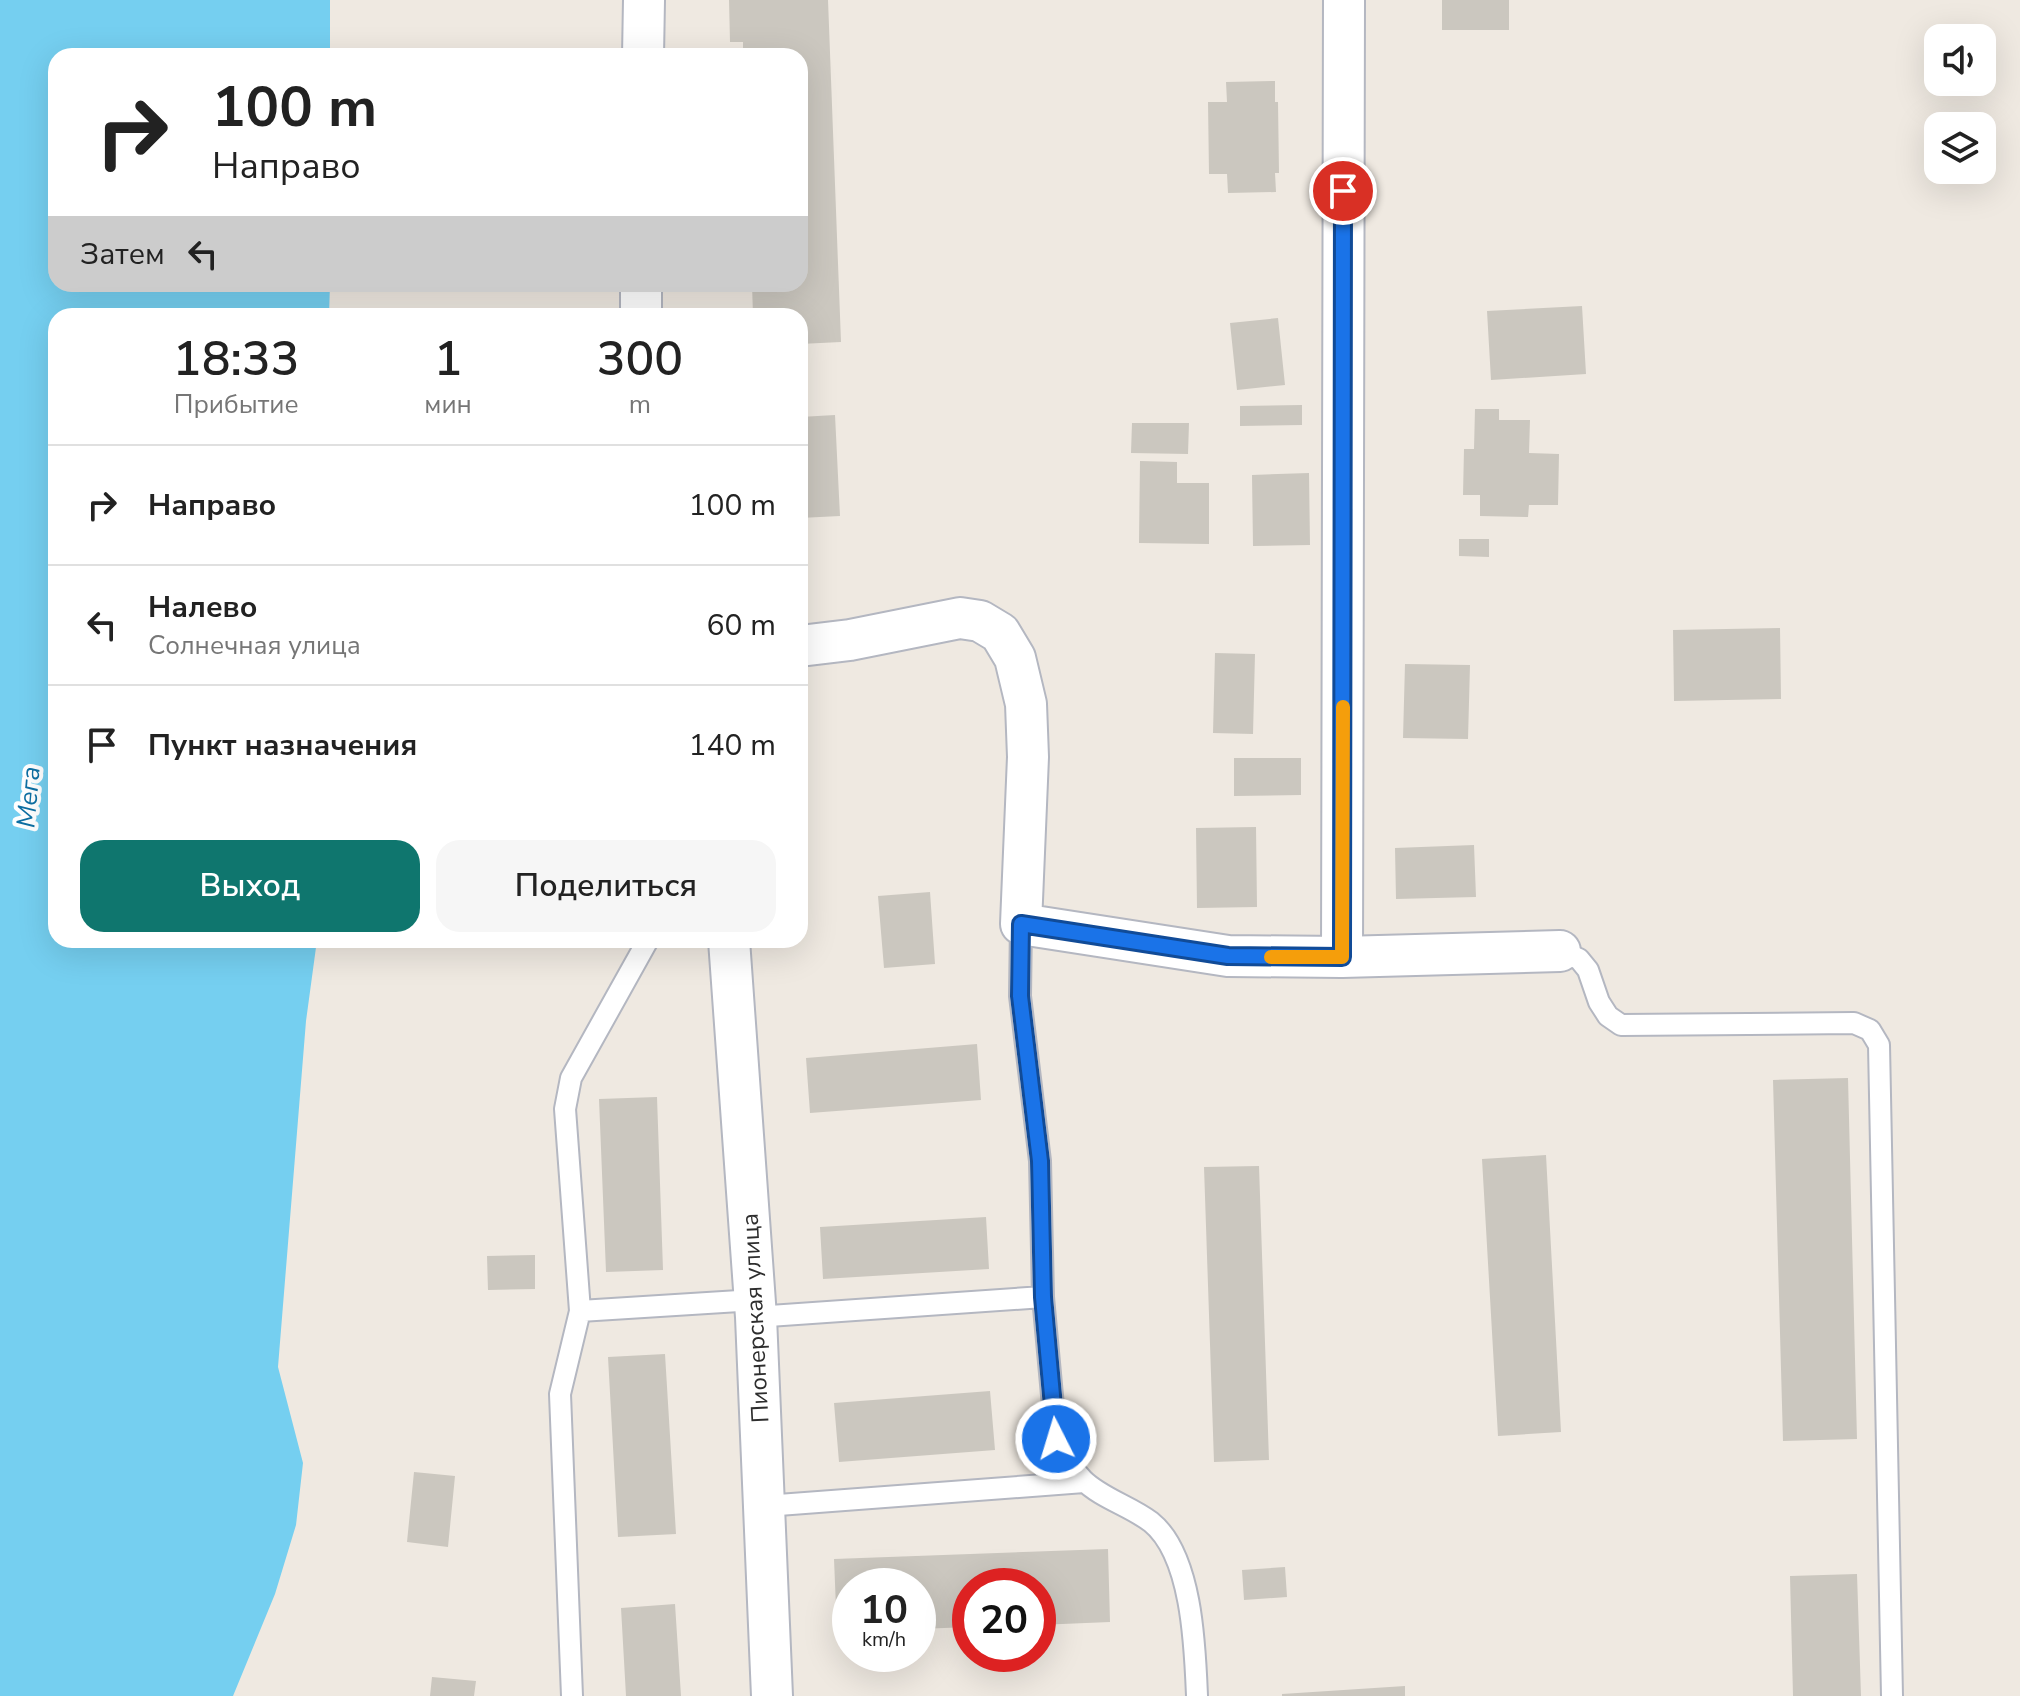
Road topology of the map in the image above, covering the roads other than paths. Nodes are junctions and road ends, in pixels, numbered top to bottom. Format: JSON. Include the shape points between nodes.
{"nodes":[{"id":1,"x":644,"y":0,"type":"edge"},
{"id":2,"x":1344,"y":0,"type":"edge"},
{"id":3,"x":643,"y":48,"type":"edge"},
{"id":4,"x":808,"y":645,"type":"edge"},
{"id":5,"x":1021,"y":924,"type":"junction"},
{"id":6,"x":644,"y":948,"type":"edge"},
{"id":7,"x":730,"y":948,"type":"edge"},
{"id":8,"x":1560,"y":951,"type":"joint"},
{"id":9,"x":1342,"y":957,"type":"junction"},
{"id":10,"x":1043,"y":1297,"type":"junction"},
{"id":11,"x":756,"y":1308,"type":"junction"},
{"id":12,"x":580,"y":1311,"type":"junction"},
{"id":13,"x":1084,"y":1482,"type":"junction"},
{"id":14,"x":765,"y":1506,"type":"junction"},
{"id":15,"x":572,"y":1696,"type":"edge"},
{"id":16,"x":772,"y":1696,"type":"edge"},
{"id":17,"x":1197,"y":1696,"type":"edge"},
{"id":18,"x":1892,"y":1696,"type":"edge"}],
"edges":[{"from":1,"to":3,"type":"street"},
{"from":2,"to":9,"type":"street"},
{"from":4,"to":5,"type":"street","via":[[960,618],[980,621],[1000,633],[1015,658],[1026,704]]},
{"from":5,"to":9,"type":"street","via":[[1228,956]]},
{"from":5,"to":10,"type":"lane","via":[[1020,996],[1040,1161]]},
{"from":6,"to":12,"type":"lane","via":[[571,1078],[565,1109]]},
{"from":7,"to":11,"type":"street","name":"Пионерская улица"},
{"from":8,"to":9,"type":"street"},
{"from":8,"to":18,"type":"lane","via":[[1579,959],[1608,1016],[1621,1025],[1854,1023],[1870,1030],[1879,1045]]},
{"from":10,"to":11,"type":"lane"},
{"from":10,"to":13,"type":"lane","via":[[1056,1439]]},
{"from":11,"to":12,"type":"lane"},
{"from":11,"to":14,"type":"street","name":"Пионерская улица"},
{"from":12,"to":15,"type":"lane","via":[[560,1394]]},
{"from":13,"to":14,"type":"lane"},
{"from":13,"to":17,"type":"lane","via":[[1151,1522],[1170,1543],[1185,1579]]},
{"from":14,"to":16,"type":"street","name":"Пионерская улица"}]}
